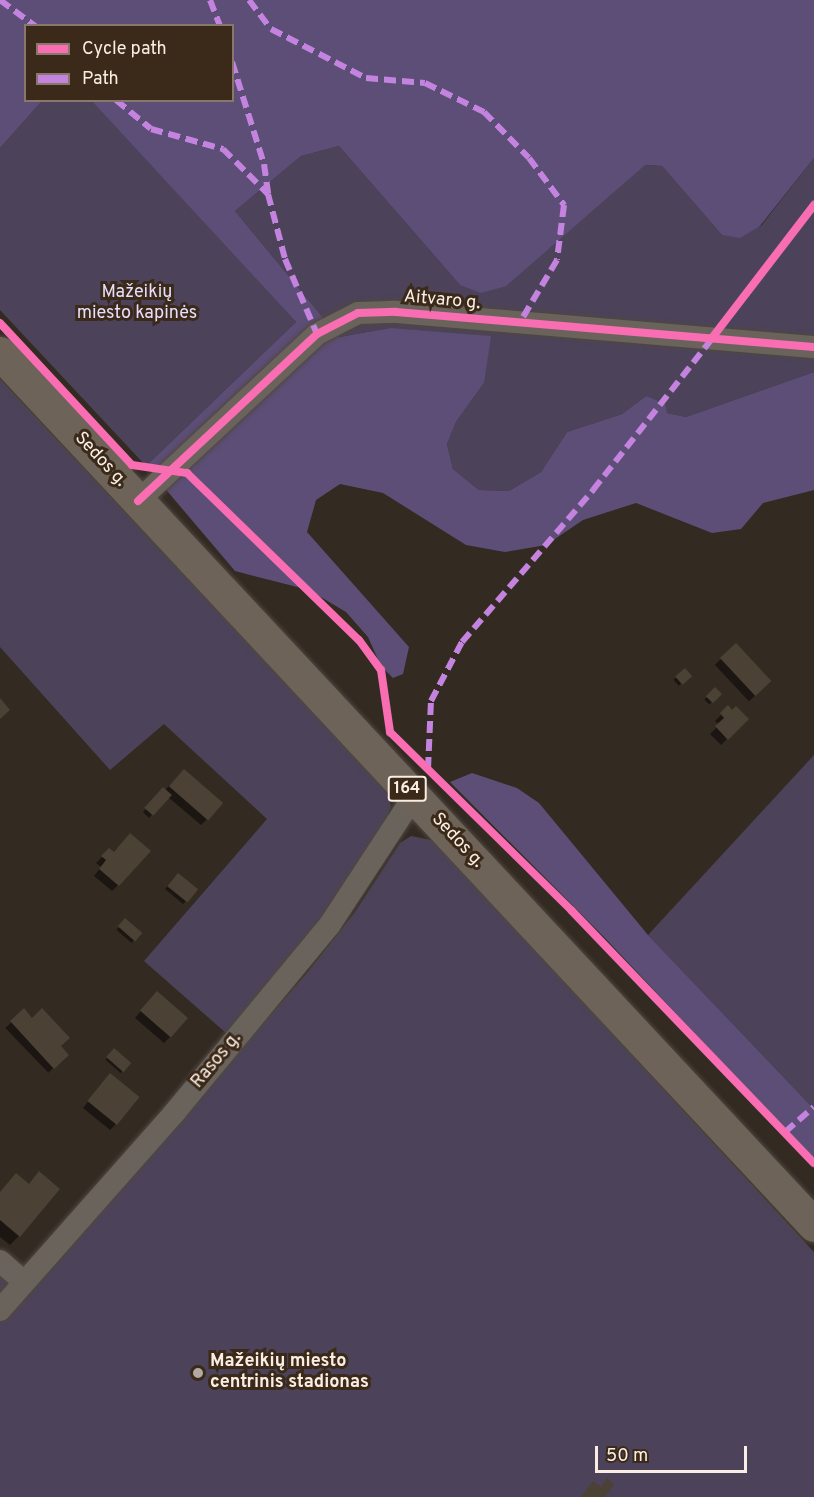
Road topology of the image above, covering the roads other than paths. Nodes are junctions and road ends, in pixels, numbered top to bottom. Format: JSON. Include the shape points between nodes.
{"nodes":[{"id":1,"x":814,"y":347,"type":"edge"},
{"id":2,"x":0,"y":353,"type":"edge"},
{"id":3,"x":138,"y":501,"type":"junction"},
{"id":4,"x":414,"y":796,"type":"junction"},
{"id":5,"x":814,"y":1225,"type":"edge"},
{"id":6,"x":0,"y":1261,"type":"edge"},
{"id":7,"x":23,"y":1281,"type":"junction"},
{"id":8,"x":0,"y":1310,"type":"edge"}],
"edges":[{"from":1,"to":3,"type":"street","name":"Aitvaro g.","via":[[396,312],[358,313],[317,334]]},
{"from":2,"to":3,"type":"main road","name":"Sedos g.","number":"164"},
{"from":3,"to":4,"type":"main road","name":"Sedos g.","number":"164"},
{"from":4,"to":5,"type":"main road","name":"Sedos g.","number":"164"},
{"from":4,"to":7,"type":"street","name":"Rasos g.","via":[[329,926],[175,1112]]},
{"from":6,"to":7,"type":"street"},
{"from":7,"to":8,"type":"street","name":"Rasos g."}]}
